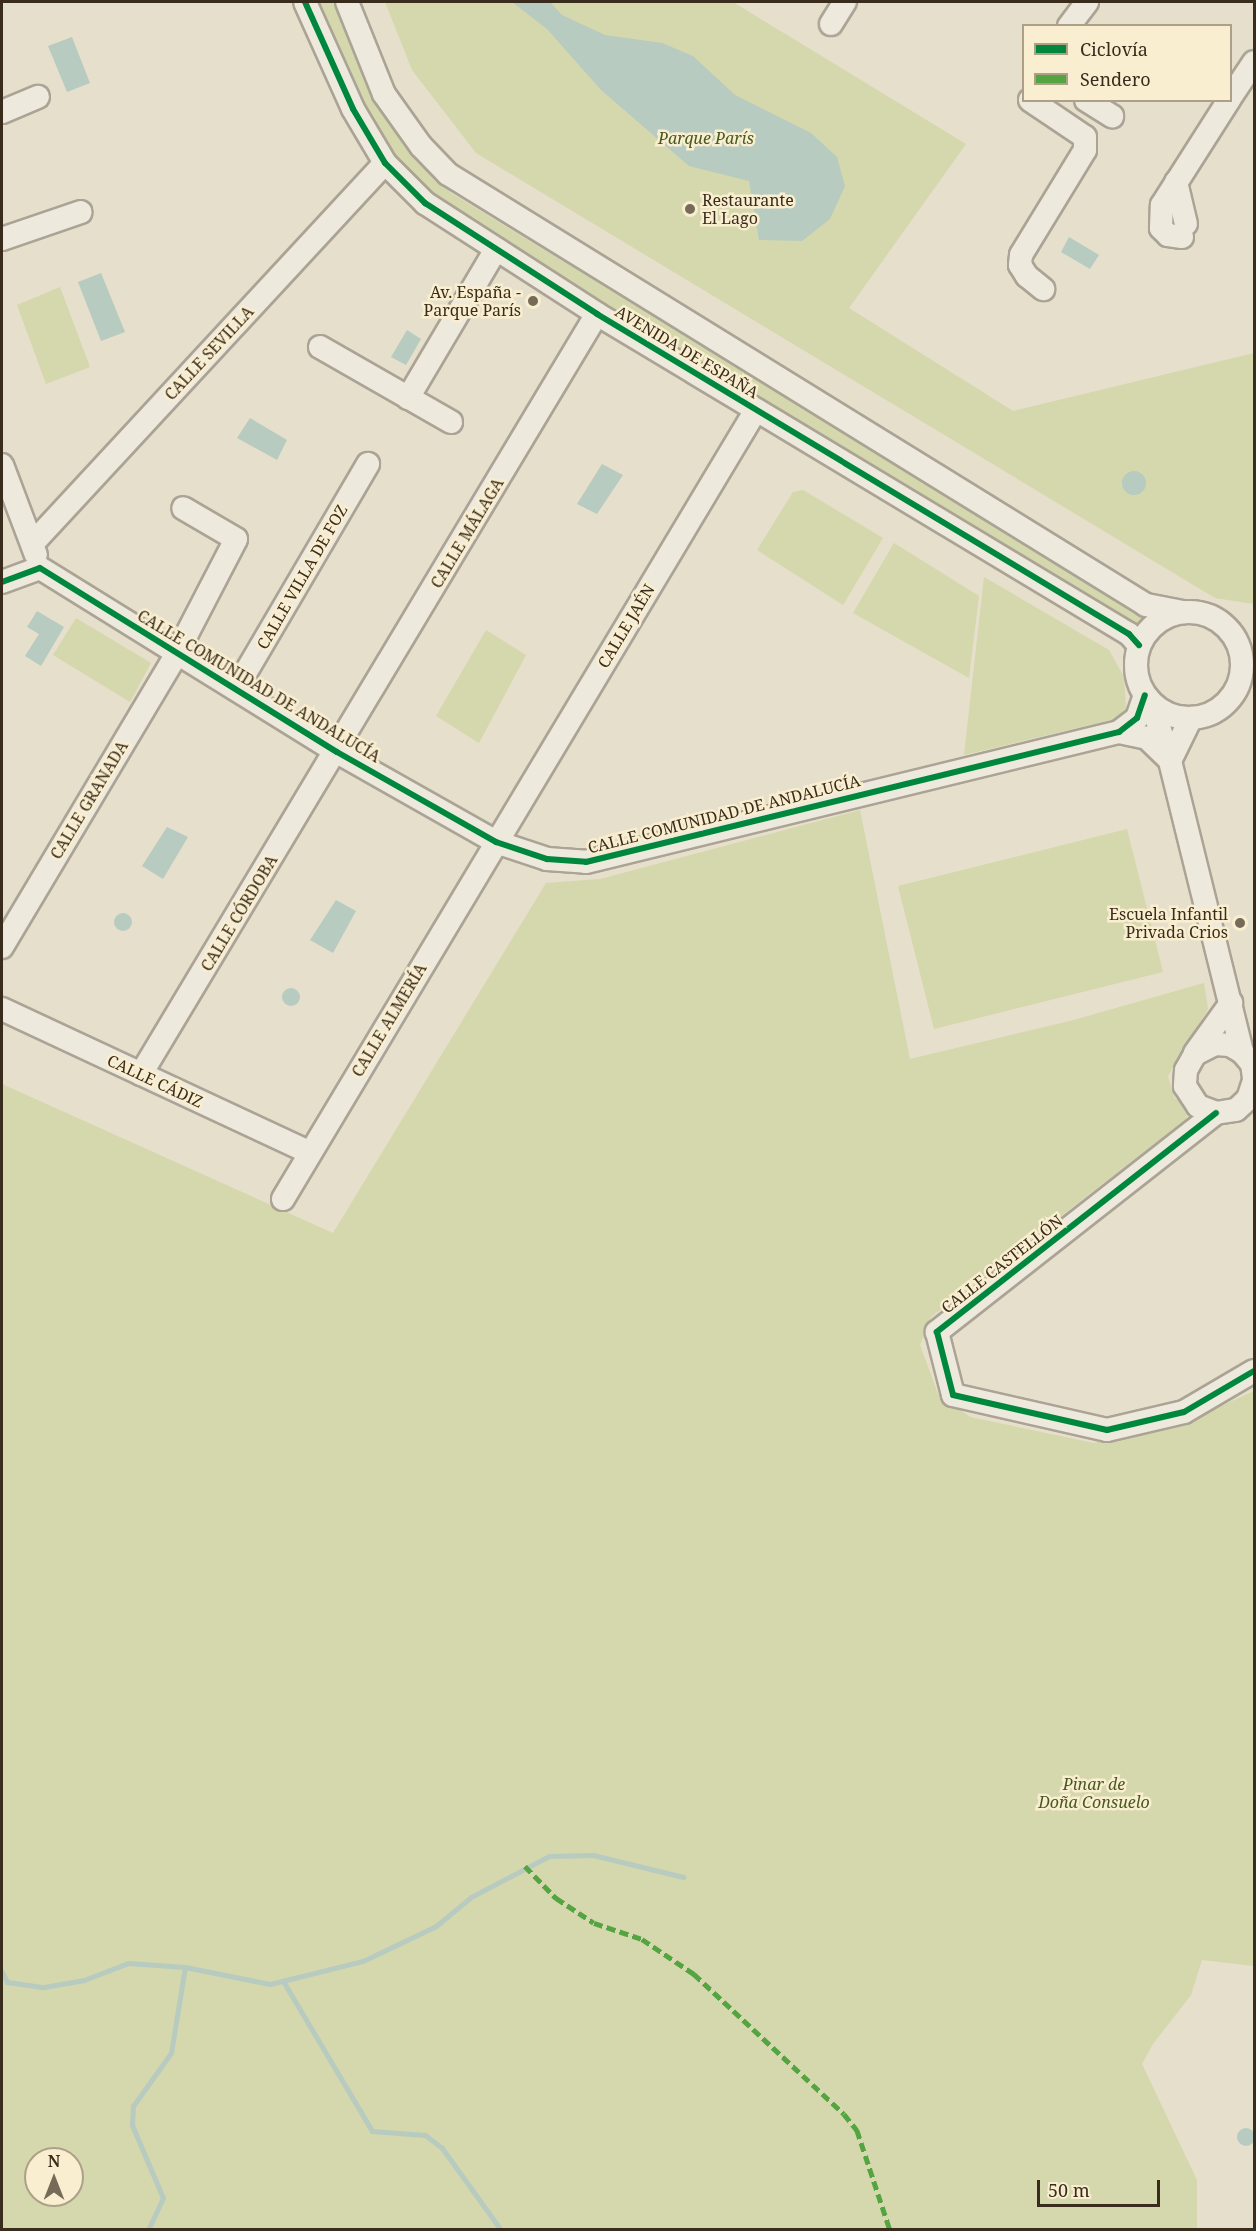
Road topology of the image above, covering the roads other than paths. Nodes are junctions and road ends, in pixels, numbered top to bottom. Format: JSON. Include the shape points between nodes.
{"nodes":[{"id":1,"x":305,"y":2,"type":"edge"},
{"id":2,"x":346,"y":2,"type":"edge"},
{"id":3,"x":845,"y":2,"type":"edge"},
{"id":4,"x":1087,"y":2,"type":"edge"},
{"id":5,"x":831,"y":24,"type":"dead end"},
{"id":6,"x":1070,"y":24,"type":"edge"},
{"id":7,"x":1254,"y":62,"type":"edge"},
{"id":8,"x":1232,"y":96,"type":"edge"},
{"id":9,"x":38,"y":97,"type":"dead end"},
{"id":10,"x":1033,"y":102,"type":"edge"},
{"id":11,"x":1089,"y":102,"type":"edge"},
{"id":12,"x":1228,"y":102,"type":"edge"},
{"id":13,"x":2,"y":112,"type":"edge"},
{"id":14,"x":1112,"y":116,"type":"dead end"},
{"id":15,"x":385,"y":163,"type":"junction"},
{"id":16,"x":81,"y":212,"type":"dead end"},
{"id":17,"x":1184,"y":230,"type":"dead end"},
{"id":18,"x":2,"y":240,"type":"edge"},
{"id":19,"x":496,"y":249,"type":"junction"},
{"id":20,"x":1043,"y":289,"type":"dead end"},
{"id":21,"x":597,"y":314,"type":"junction"},
{"id":22,"x":320,"y":347,"type":"dead end"},
{"id":23,"x":408,"y":398,"type":"junction"},
{"id":24,"x":756,"y":410,"type":"junction"},
{"id":25,"x":451,"y":422,"type":"dead end"},
{"id":26,"x":368,"y":464,"type":"dead end"},
{"id":27,"x":2,"y":465,"type":"edge"},
{"id":28,"x":183,"y":508,"type":"dead end"},
{"id":29,"x":33,"y":543,"type":"junction"},
{"id":30,"x":40,"y":568,"type":"junction"},
{"id":31,"x":2,"y":582,"type":"edge"},
{"id":32,"x":1182,"y":612,"type":"junction"},
{"id":33,"x":1139,"y":645,"type":"junction"},
{"id":34,"x":1247,"y":650,"type":"edge"},
{"id":35,"x":177,"y":652,"type":"junction"},
{"id":36,"x":237,"y":689,"type":"junction"},
{"id":37,"x":1244,"y":694,"type":"edge"},
{"id":38,"x":1148,"y":699,"type":"junction"},
{"id":39,"x":1191,"y":718,"type":"junction"},
{"id":40,"x":1119,"y":732,"type":"junction"},
{"id":41,"x":336,"y":752,"type":"junction"},
{"id":42,"x":1170,"y":761,"type":"junction"},
{"id":43,"x":496,"y":842,"type":"junction"},
{"id":44,"x":2,"y":946,"type":"edge"},
{"id":45,"x":1231,"y":1003,"type":"junction"},
{"id":46,"x":2,"y":1009,"type":"edge"},
{"id":47,"x":1242,"y":1052,"type":"junction"},
{"id":48,"x":1195,"y":1054,"type":"junction"},
{"id":49,"x":141,"y":1074,"type":"junction"},
{"id":50,"x":1254,"y":1080,"type":"edge"},
{"id":51,"x":1216,"y":1113,"type":"junction"},
{"id":52,"x":309,"y":1152,"type":"junction"},
{"id":53,"x":283,"y":1199,"type":"dead end"},
{"id":54,"x":1254,"y":1371,"type":"edge"}],
"edges":[{"from":1,"to":15,"type":"street","name":"AVENIDA DE ESPAÑA","via":[[352,109]]},
{"from":2,"to":32,"type":"street","name":"AVENIDA DE ESPAÑA","via":[[384,94],[421,146],[448,174],[1146,605]]},
{"from":3,"to":5,"type":"street"},
{"from":4,"to":6,"type":"street"},
{"from":7,"to":8,"type":"street"},
{"from":9,"to":13,"type":"street"},
{"from":10,"to":20,"type":"street","via":[[1085,137],[1085,150],[1021,255],[1020,265],[1027,276]]},
{"from":11,"to":14,"type":"street"},
{"from":12,"to":17,"type":"street","via":[[1176,182],[1159,216],[1161,228],[1168,235]]},
{"from":15,"to":19,"type":"street","name":"AVENIDA DE ESPAÑA","via":[[425,202]]},
{"from":15,"to":29,"type":"street","name":"CALLE SEVILLA"},
{"from":16,"to":18,"type":"street"},
{"from":19,"to":21,"type":"street","name":"AVENIDA DE ESPAÑA"},
{"from":19,"to":23,"type":"street"},
{"from":21,"to":24,"type":"street","name":"AVENIDA DE ESPAÑA"},
{"from":21,"to":41,"type":"street","name":"CALLE MÁLAGA"},
{"from":22,"to":23,"type":"street"},
{"from":23,"to":25,"type":"street"},
{"from":24,"to":33,"type":"street","name":"AVENIDA DE ESPAÑA","via":[[1129,634]]},
{"from":24,"to":43,"type":"street","name":"CALLE JAÉN"},
{"from":26,"to":36,"type":"street","name":"CALLE VILLA DE FOZ"},
{"from":27,"to":29,"type":"street"},
{"from":28,"to":35,"type":"street","name":"CALLE GRANADA","via":[[237,539]]},
{"from":29,"to":30,"type":"street"},
{"from":30,"to":31,"type":"street"},
{"from":30,"to":35,"type":"street","name":"CALLE COMUNIDAD DE ANDALUCÍA"},
{"from":32,"to":33,"type":"street","via":[[1149,629]]},
{"from":32,"to":34,"type":"street","via":[[1201,613],[1218,620]]},
{"from":33,"to":38,"type":"street","via":[[1136,663]]},
{"from":34,"to":37,"type":"street"},
{"from":35,"to":36,"type":"street","name":"CALLE COMUNIDAD DE ANDALUCÍA"},
{"from":35,"to":44,"type":"street","name":"CALLE GRANADA"},
{"from":36,"to":41,"type":"street","name":"CALLE COMUNIDAD DE ANDALUCÍA"},
{"from":37,"to":39,"type":"street"},
{"from":38,"to":39,"type":"street","via":[[1163,711]]},
{"from":38,"to":40,"type":"street","via":[[1137,718]]},
{"from":38,"to":42,"type":"street"},
{"from":39,"to":42,"type":"street"},
{"from":40,"to":42,"type":"street","name":"CALLE COMUNIDAD DE ANDALUCÍA","via":[[1147,738]]},
{"from":40,"to":43,"type":"street","name":"CALLE COMUNIDAD DE ANDALUCÍA","via":[[586,862],[547,859]]},
{"from":41,"to":43,"type":"street","name":"CALLE COMUNIDAD DE ANDALUCÍA"},
{"from":41,"to":49,"type":"street","name":"CALLE CÓRDOBA"},
{"from":42,"to":45,"type":"street"},
{"from":43,"to":52,"type":"street","name":"CALLE ALMERÍA"},
{"from":45,"to":47,"type":"street"},
{"from":45,"to":48,"type":"street"},
{"from":46,"to":49,"type":"street","name":"CALLE CÁDIZ"},
{"from":47,"to":48,"type":"street","via":[[1215,1044]]},
{"from":47,"to":50,"type":"street","via":[[1252,1064]]},
{"from":48,"to":51,"type":"street","via":[[1186,1070],[1185,1086],[1198,1106]]},
{"from":49,"to":52,"type":"street","name":"CALLE CÁDIZ"},
{"from":50,"to":51,"type":"street","via":[[1248,1099],[1236,1110]]},
{"from":51,"to":54,"type":"street","name":"CALLE CASTELLÓN","via":[[937,1332],[953,1395],[1107,1430],[1184,1412]]},
{"from":52,"to":53,"type":"street","name":"CALLE ALMERÍA"}]}
